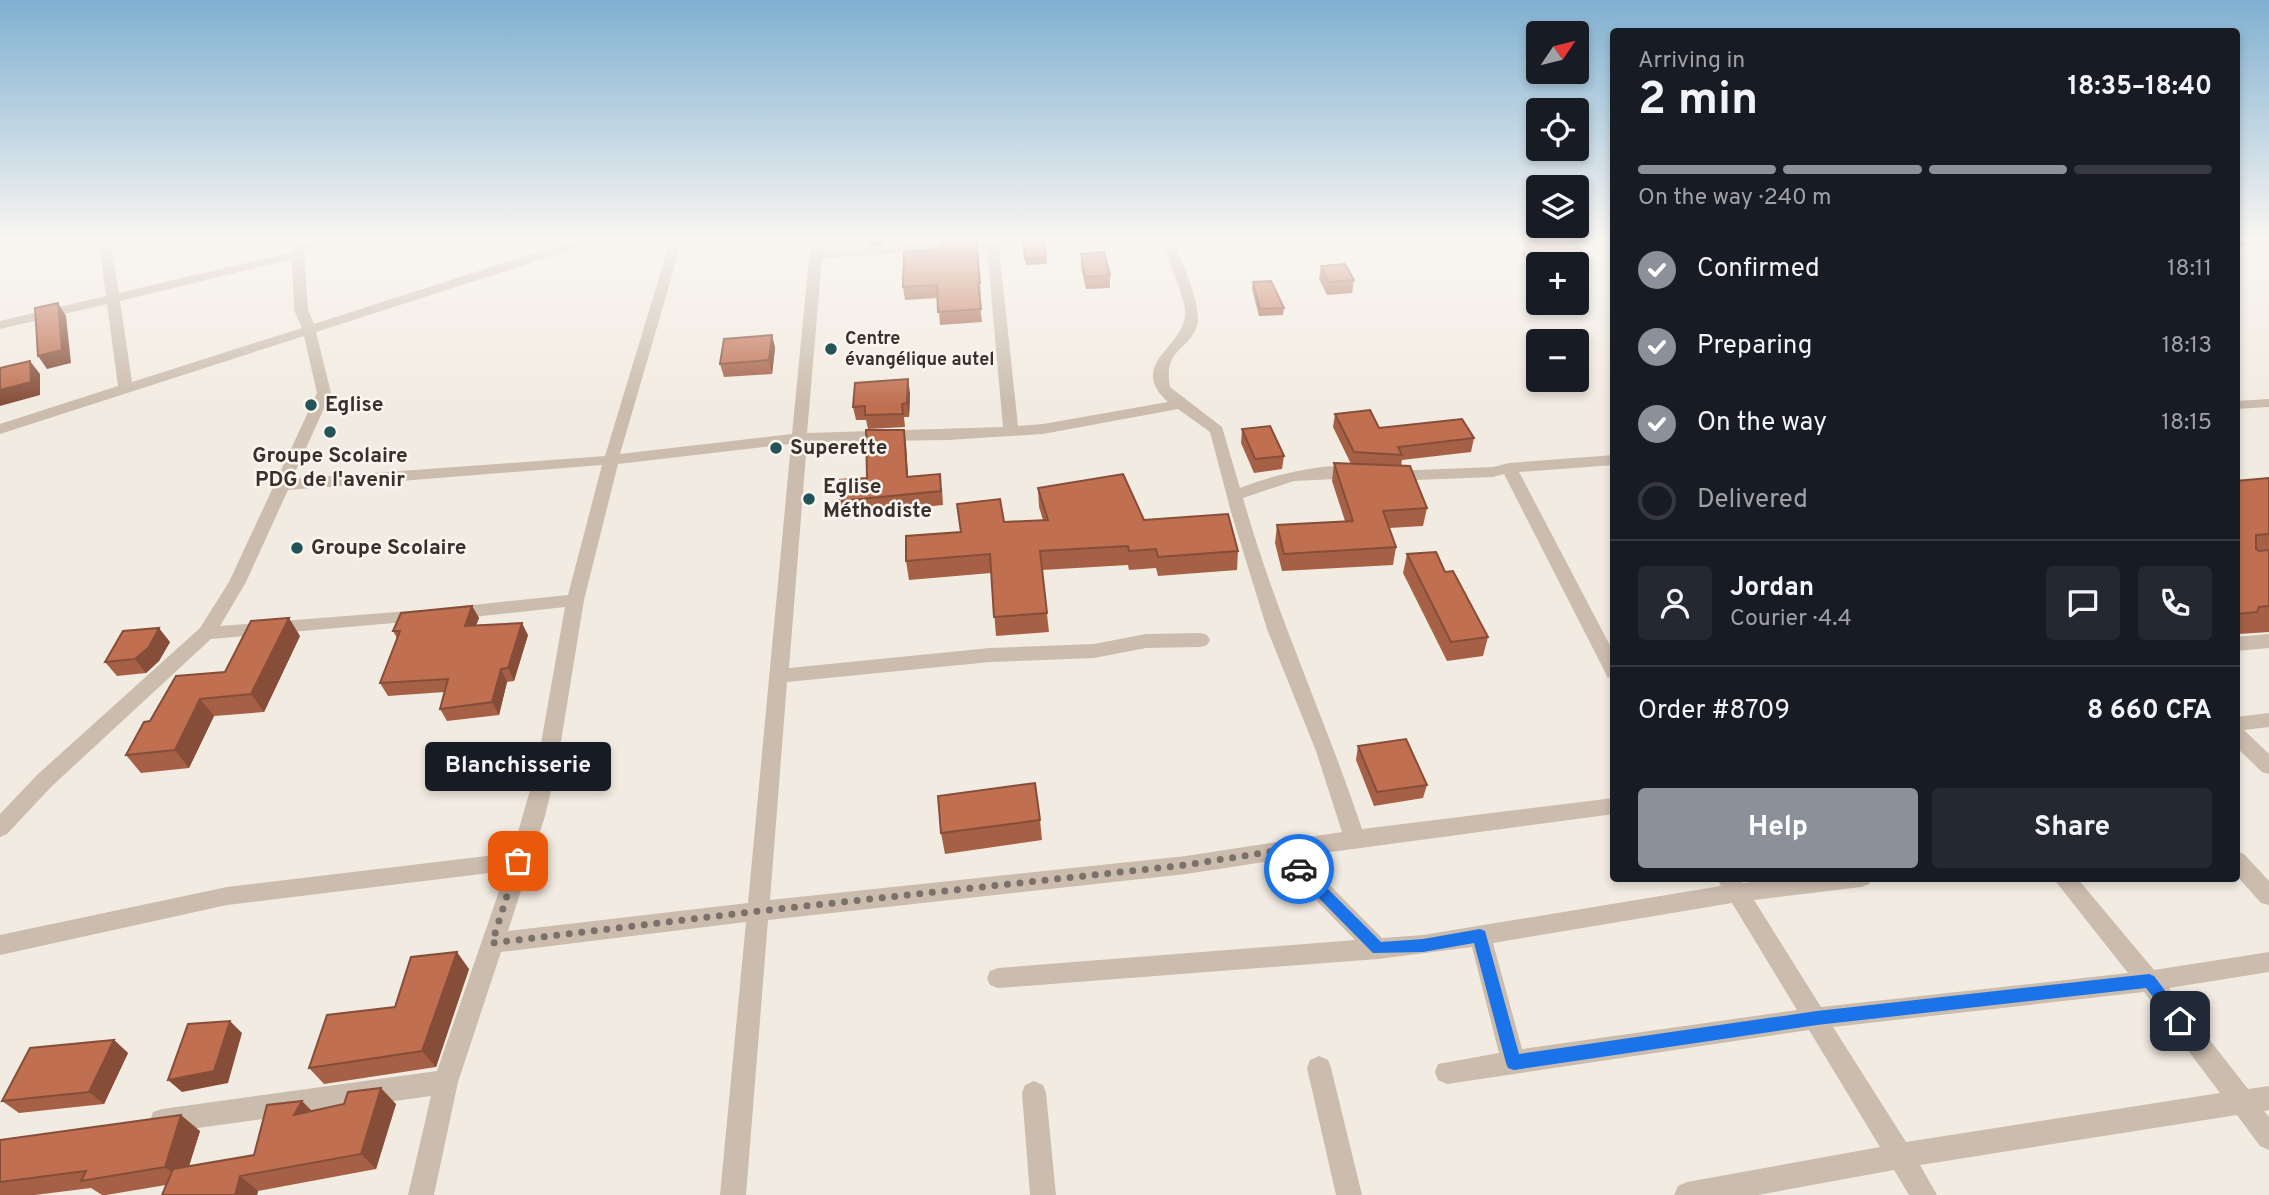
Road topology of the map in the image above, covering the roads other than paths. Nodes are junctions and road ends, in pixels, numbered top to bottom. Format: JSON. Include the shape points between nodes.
{"nodes":[{"id":1,"x":111,"y":294,"type":"edge"},
{"id":2,"x":126,"y":294,"type":"edge"},
{"id":3,"x":299,"y":294,"type":"edge"},
{"id":4,"x":421,"y":294,"type":"edge"},
{"id":5,"x":660,"y":294,"type":"edge"},
{"id":6,"x":812,"y":294,"type":"edge"},
{"id":7,"x":998,"y":294,"type":"edge"},
{"id":8,"x":1186,"y":294,"type":"edge"},
{"id":9,"x":111,"y":298,"type":"junction"},
{"id":10,"x":0,"y":325,"type":"edge"},
{"id":11,"x":309,"y":330,"type":"junction"},
{"id":12,"x":127,"y":388,"type":"junction"},
{"id":13,"x":2269,"y":403,"type":"edge"},
{"id":14,"x":1181,"y":404,"type":"junction"},
{"id":15,"x":2240,"y":405,"type":"edge"},
{"id":16,"x":0,"y":429,"type":"edge"},
{"id":17,"x":1011,"y":430,"type":"junction"},
{"id":18,"x":799,"y":438,"type":"junction"},
{"id":19,"x":611,"y":460,"type":"junction"},
{"id":20,"x":1610,"y":460,"type":"edge"},
{"id":21,"x":1509,"y":468,"type":"junction"},
{"id":22,"x":282,"y":485,"type":"junction"},
{"id":23,"x":1235,"y":496,"type":"junction"},
{"id":24,"x":575,"y":600,"type":"junction"},
{"id":25,"x":206,"y":633,"type":"junction"},
{"id":26,"x":1201,"y":640,"type":"dead end"},
{"id":27,"x":2269,"y":641,"type":"edge"},
{"id":28,"x":2240,"y":644,"type":"edge"},
{"id":29,"x":1610,"y":664,"type":"edge"},
{"id":30,"x":778,"y":676,"type":"junction"},
{"id":31,"x":2269,"y":720,"type":"edge"},
{"id":32,"x":2240,"y":724,"type":"edge"},
{"id":33,"x":2240,"y":739,"type":"edge"},
{"id":34,"x":2269,"y":766,"type":"edge"},
{"id":35,"x":1610,"y":807,"type":"edge"},
{"id":36,"x":0,"y":828,"type":"edge"},
{"id":37,"x":1354,"y":839,"type":"junction"},
{"id":38,"x":1281,"y":850,"type":"junction"},
{"id":39,"x":518,"y":861,"type":"junction"},
{"id":40,"x":2240,"y":864,"type":"edge"},
{"id":41,"x":1796,"y":882,"type":"edge"},
{"id":42,"x":2067,"y":882,"type":"edge"},
{"id":43,"x":1732,"y":886,"type":"edge"},
{"id":44,"x":2269,"y":896,"type":"edge"},
{"id":45,"x":759,"y":911,"type":"junction"},
{"id":46,"x":1480,"y":936,"type":"junction"},
{"id":47,"x":492,"y":943,"type":"junction"},
{"id":48,"x":0,"y":945,"type":"edge"},
{"id":49,"x":1378,"y":949,"type":"junction"},
{"id":50,"x":2269,"y":962,"type":"edge"},
{"id":51,"x":998,"y":978,"type":"dead end"},
{"id":52,"x":2149,"y":981,"type":"junction"},
{"id":53,"x":1817,"y":1018,"type":"junction"},
{"id":54,"x":1514,"y":1063,"type":"junction"},
{"id":55,"x":1319,"y":1068,"type":"dead end"},
{"id":56,"x":1447,"y":1072,"type":"dead end"},
{"id":57,"x":446,"y":1082,"type":"junction"},
{"id":58,"x":1034,"y":1093,"type":"dead end"},
{"id":59,"x":2269,"y":1098,"type":"edge"},
{"id":60,"x":2242,"y":1101,"type":"junction"},
{"id":61,"x":145,"y":1124,"type":"edge"},
{"id":62,"x":2269,"y":1137,"type":"edge"},
{"id":63,"x":1900,"y":1156,"type":"junction"},
{"id":64,"x":421,"y":1195,"type":"edge"},
{"id":65,"x":733,"y":1195,"type":"edge"},
{"id":66,"x":1042,"y":1195,"type":"edge"},
{"id":67,"x":1349,"y":1195,"type":"edge"},
{"id":68,"x":1687,"y":1195,"type":"edge"},
{"id":69,"x":1924,"y":1195,"type":"edge"}],
"edges":[{"from":1,"to":9,"type":"street"},
{"from":2,"to":9,"type":"street"},
{"from":3,"to":11,"type":"street"},
{"from":4,"to":11,"type":"street"},
{"from":5,"to":19,"type":"street"},
{"from":6,"to":18,"type":"street"},
{"from":7,"to":17,"type":"street"},
{"from":8,"to":14,"type":"street","via":[[1192,311],[1190,327],[1160,370],[1163,388]]},
{"from":9,"to":10,"type":"street"},
{"from":9,"to":12,"type":"street"},
{"from":11,"to":12,"type":"street"},
{"from":11,"to":22,"type":"street","via":[[324,393]]},
{"from":12,"to":16,"type":"street"},
{"from":13,"to":15,"type":"street"},
{"from":14,"to":17,"type":"street","via":[[1089,422]]},
{"from":14,"to":23,"type":"street","via":[[1217,430]]},
{"from":17,"to":18,"type":"street"},
{"from":18,"to":19,"type":"street"},
{"from":18,"to":30,"type":"street"},
{"from":19,"to":22,"type":"street"},
{"from":19,"to":24,"type":"street"},
{"from":20,"to":21,"type":"street"},
{"from":21,"to":23,"type":"street","via":[[1395,477],[1320,470],[1289,475]]},
{"from":21,"to":29,"type":"street"},
{"from":22,"to":25,"type":"street","via":[[237,582]]},
{"from":23,"to":37,"type":"street","via":[[1276,629],[1326,751]]},
{"from":24,"to":25,"type":"street"},
{"from":24,"to":39,"type":"street","via":[[547,766]]},
{"from":25,"to":36,"type":"street","via":[[44,781]]},
{"from":26,"to":30,"type":"street","via":[[1146,641],[1094,651],[990,655]]},
{"from":27,"to":28,"type":"street"},
{"from":30,"to":45,"type":"street"},
{"from":31,"to":32,"type":"street"},
{"from":33,"to":34,"type":"street"},
{"from":35,"to":37,"type":"street"},
{"from":37,"to":38,"type":"street"},
{"from":38,"to":45,"type":"street","via":[[1186,865]]},
{"from":38,"to":49,"type":"street"},
{"from":39,"to":47,"type":"street"},
{"from":39,"to":48,"type":"street","via":[[227,896]]},
{"from":40,"to":44,"type":"street"},
{"from":41,"to":43,"type":"street"},
{"from":42,"to":52,"type":"street"},
{"from":43,"to":46,"type":"street"},
{"from":43,"to":53,"type":"street"},
{"from":45,"to":47,"type":"street"},
{"from":45,"to":65,"type":"street"},
{"from":46,"to":49,"type":"street"},
{"from":46,"to":54,"type":"street"},
{"from":47,"to":57,"type":"street"},
{"from":49,"to":51,"type":"street"},
{"from":50,"to":52,"type":"street"},
{"from":52,"to":53,"type":"street"},
{"from":52,"to":60,"type":"street"},
{"from":53,"to":54,"type":"street"},
{"from":53,"to":63,"type":"street"},
{"from":54,"to":56,"type":"street"},
{"from":55,"to":67,"type":"street"},
{"from":57,"to":61,"type":"street"},
{"from":57,"to":64,"type":"street"},
{"from":58,"to":66,"type":"street"},
{"from":59,"to":60,"type":"street"},
{"from":60,"to":62,"type":"street"},
{"from":60,"to":63,"type":"street"},
{"from":63,"to":68,"type":"street"},
{"from":63,"to":69,"type":"street"}]}
